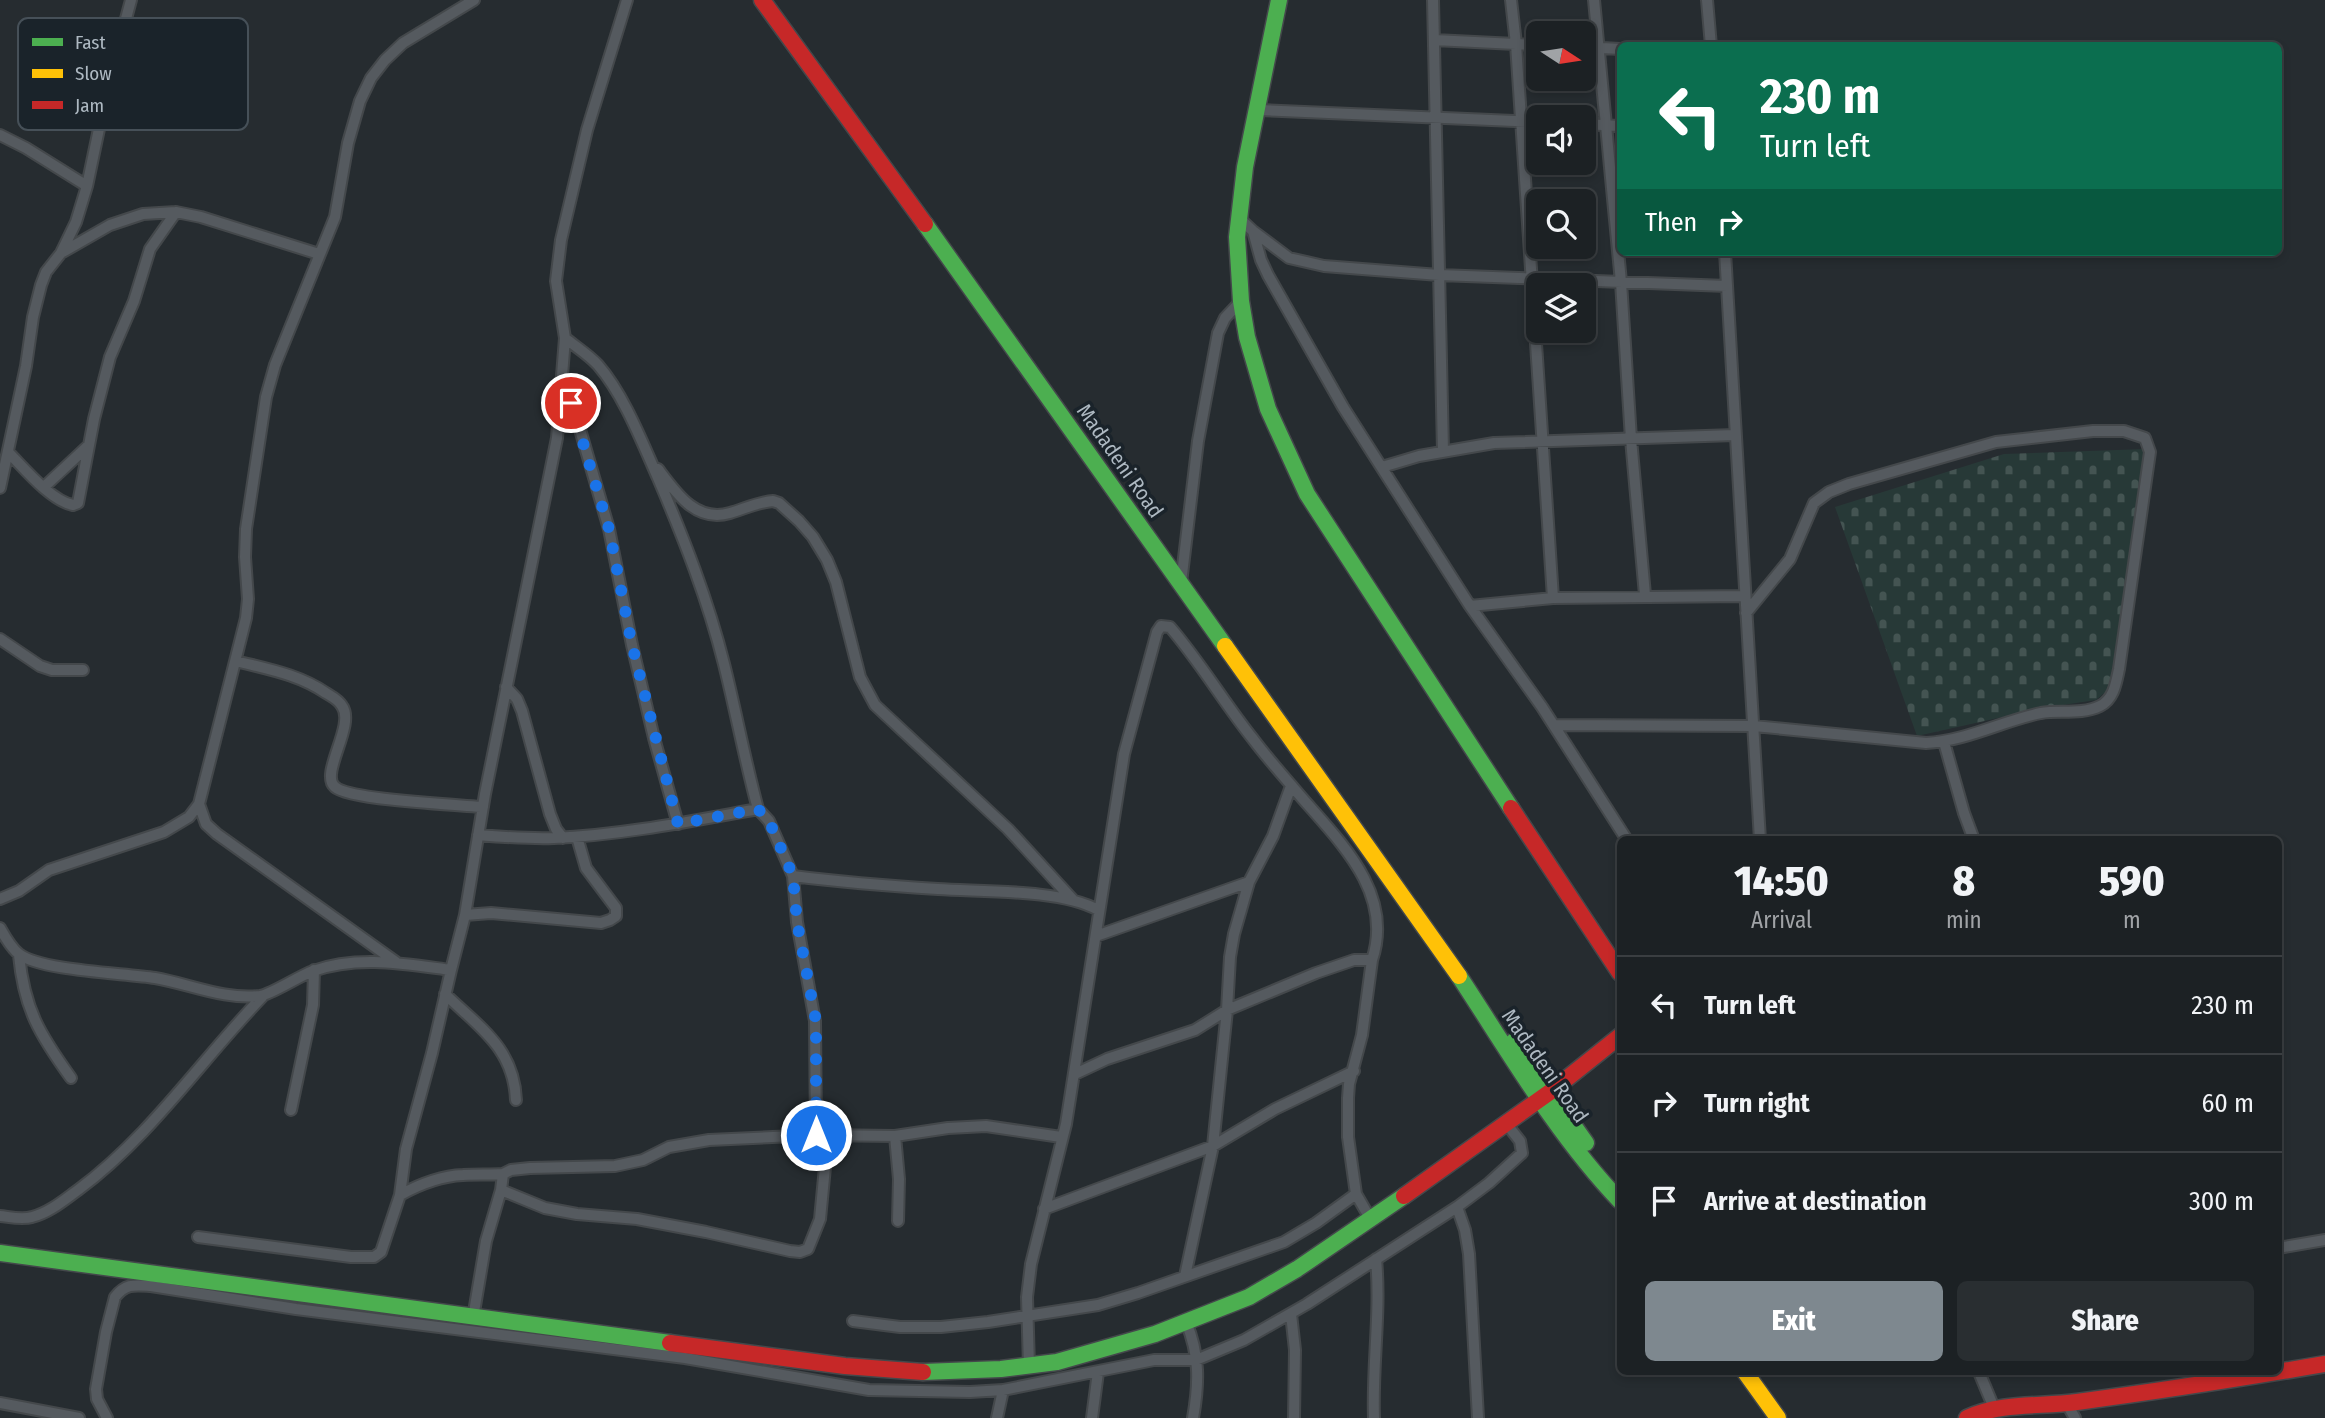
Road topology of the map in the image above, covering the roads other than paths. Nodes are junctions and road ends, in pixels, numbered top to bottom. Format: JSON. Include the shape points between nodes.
{"nodes":[{"id":1,"x":131,"y":0,"type":"edge"},
{"id":2,"x":474,"y":0,"type":"edge"},
{"id":3,"x":627,"y":0,"type":"edge"},
{"id":4,"x":762,"y":0,"type":"edge"},
{"id":5,"x":1279,"y":0,"type":"edge"},
{"id":6,"x":1433,"y":0,"type":"edge"},
{"id":7,"x":1511,"y":0,"type":"edge"},
{"id":8,"x":1594,"y":0,"type":"edge"},
{"id":9,"x":1707,"y":0,"type":"edge"},
{"id":10,"x":126,"y":18,"type":"edge"},
{"id":11,"x":1434,"y":40,"type":"junction"},
{"id":12,"x":1711,"y":42,"type":"edge"},
{"id":13,"x":1516,"y":44,"type":"junction"},
{"id":14,"x":1526,"y":44,"type":"edge"},
{"id":15,"x":1597,"y":48,"type":"junction"},
{"id":16,"x":1617,"y":49,"type":"edge"},
{"id":17,"x":1258,"y":110,"type":"junction"},
{"id":18,"x":1436,"y":119,"type":"junction"},
{"id":19,"x":1523,"y":122,"type":"junction"},
{"id":20,"x":1596,"y":125,"type":"edge"},
{"id":21,"x":1606,"y":125,"type":"junction"},
{"id":22,"x":1617,"y":126,"type":"edge"},
{"id":23,"x":99,"y":130,"type":"edge"},
{"id":24,"x":0,"y":135,"type":"edge"},
{"id":25,"x":87,"y":186,"type":"junction"},
{"id":26,"x":176,"y":212,"type":"junction"},
{"id":27,"x":1238,"y":217,"type":"junction"},
{"id":28,"x":1253,"y":231,"type":"junction"},
{"id":29,"x":1617,"y":240,"type":"edge"},
{"id":30,"x":61,"y":253,"type":"junction"},
{"id":31,"x":319,"y":254,"type":"junction"},
{"id":32,"x":1619,"y":256,"type":"edge"},
{"id":33,"x":1725,"y":256,"type":"edge"},
{"id":34,"x":1531,"y":273,"type":"edge"},
{"id":35,"x":1439,"y":275,"type":"junction"},
{"id":36,"x":1526,"y":280,"type":"edge"},
{"id":37,"x":1596,"y":281,"type":"edge"},
{"id":38,"x":1621,"y":282,"type":"junction"},
{"id":39,"x":1727,"y":286,"type":"junction"},
{"id":40,"x":1241,"y":301,"type":"junction"},
{"id":41,"x":565,"y":338,"type":"junction"},
{"id":42,"x":1535,"y":343,"type":"edge"},
{"id":43,"x":563,"y":384,"type":"junction"},
{"id":44,"x":1735,"y":435,"type":"junction"},
{"id":45,"x":1631,"y":439,"type":"junction"},
{"id":46,"x":1542,"y":441,"type":"junction"},
{"id":47,"x":89,"y":445,"type":"junction"},
{"id":48,"x":1443,"y":451,"type":"junction"},
{"id":49,"x":8,"y":452,"type":"junction"},
{"id":50,"x":648,"y":456,"type":"junction"},
{"id":51,"x":1382,"y":467,"type":"junction"},
{"id":52,"x":44,"y":486,"type":"junction"},
{"id":53,"x":0,"y":488,"type":"edge"},
{"id":54,"x":1181,"y":583,"type":"junction"},
{"id":55,"x":1645,"y":595,"type":"junction"},
{"id":56,"x":1745,"y":596,"type":"junction"},
{"id":57,"x":1553,"y":597,"type":"junction"},
{"id":58,"x":1470,"y":606,"type":"junction"},
{"id":59,"x":1746,"y":613,"type":"junction"},
{"id":60,"x":0,"y":639,"type":"edge"},
{"id":61,"x":236,"y":661,"type":"junction"},
{"id":62,"x":83,"y":670,"type":"dead end"},
{"id":63,"x":506,"y":687,"type":"junction"},
{"id":64,"x":1554,"y":724,"type":"junction"},
{"id":65,"x":1754,"y":726,"type":"junction"},
{"id":66,"x":1944,"y":742,"type":"junction"},
{"id":67,"x":1291,"y":786,"type":"junction"},
{"id":68,"x":199,"y":804,"type":"junction"},
{"id":69,"x":483,"y":807,"type":"junction"},
{"id":70,"x":758,"y":809,"type":"junction"},
{"id":71,"x":678,"y":824,"type":"junction"},
{"id":72,"x":478,"y":835,"type":"junction"},
{"id":73,"x":1624,"y":836,"type":"edge"},
{"id":74,"x":1760,"y":836,"type":"edge"},
{"id":75,"x":1973,"y":836,"type":"edge"},
{"id":76,"x":577,"y":837,"type":"junction"},
{"id":77,"x":563,"y":838,"type":"junction"},
{"id":78,"x":793,"y":876,"type":"junction"},
{"id":79,"x":1250,"y":882,"type":"junction"},
{"id":80,"x":0,"y":899,"type":"edge"},
{"id":81,"x":1074,"y":900,"type":"junction"},
{"id":82,"x":1098,"y":910,"type":"junction"},
{"id":83,"x":465,"y":915,"type":"junction"},
{"id":84,"x":0,"y":928,"type":"edge"},
{"id":85,"x":1096,"y":936,"type":"junction"},
{"id":86,"x":19,"y":955,"type":"junction"},
{"id":87,"x":1372,"y":961,"type":"junction"},
{"id":88,"x":396,"y":962,"type":"junction"},
{"id":89,"x":1617,"y":969,"type":"edge"},
{"id":90,"x":451,"y":970,"type":"junction"},
{"id":91,"x":314,"y":971,"type":"junction"},
{"id":92,"x":445,"y":994,"type":"junction"},
{"id":93,"x":263,"y":996,"type":"junction"},
{"id":94,"x":1227,"y":1010,"type":"junction"},
{"id":95,"x":1617,"y":1038,"type":"edge"},
{"id":96,"x":1353,"y":1071,"type":"junction"},
{"id":97,"x":1075,"y":1074,"type":"junction"},
{"id":98,"x":71,"y":1078,"type":"dead end"},
{"id":99,"x":1545,"y":1095,"type":"junction"},
{"id":100,"x":516,"y":1100,"type":"dead end"},
{"id":101,"x":291,"y":1110,"type":"dead end"},
{"id":102,"x":1505,"y":1122,"type":"junction"},
{"id":103,"x":816,"y":1135,"type":"junction"},
{"id":104,"x":828,"y":1136,"type":"junction"},
{"id":105,"x":895,"y":1136,"type":"junction"},
{"id":106,"x":1061,"y":1137,"type":"junction"},
{"id":107,"x":1213,"y":1146,"type":"junction"},
{"id":108,"x":503,"y":1174,"type":"junction"},
{"id":109,"x":501,"y":1190,"type":"junction"},
{"id":110,"x":1356,"y":1194,"type":"junction"},
{"id":111,"x":400,"y":1195,"type":"junction"},
{"id":112,"x":1617,"y":1196,"type":"edge"},
{"id":113,"x":1457,"y":1207,"type":"junction"},
{"id":114,"x":1044,"y":1209,"type":"junction"},
{"id":115,"x":0,"y":1216,"type":"edge"},
{"id":116,"x":1371,"y":1220,"type":"junction"},
{"id":117,"x":898,"y":1221,"type":"dead end"},
{"id":118,"x":198,"y":1237,"type":"dead end"},
{"id":119,"x":2325,"y":1240,"type":"edge"},
{"id":120,"x":2282,"y":1247,"type":"edge"},
{"id":121,"x":0,"y":1253,"type":"edge"},
{"id":122,"x":1376,"y":1259,"type":"junction"},
{"id":123,"x":1185,"y":1276,"type":"junction"},
{"id":124,"x":1291,"y":1314,"type":"junction"},
{"id":125,"x":399,"y":1315,"type":"junction"},
{"id":126,"x":1027,"y":1316,"type":"junction"},
{"id":127,"x":473,"y":1318,"type":"junction"},
{"id":128,"x":853,"y":1321,"type":"dead end"},
{"id":129,"x":1186,"y":1322,"type":"junction"},
{"id":130,"x":1196,"y":1360,"type":"junction"},
{"id":131,"x":2325,"y":1364,"type":"edge"},
{"id":132,"x":1029,"y":1367,"type":"junction"},
{"id":133,"x":1098,"y":1372,"type":"junction"},
{"id":134,"x":2282,"y":1372,"type":"edge"},
{"id":135,"x":1747,"y":1375,"type":"edge"},
{"id":136,"x":1980,"y":1375,"type":"edge"},
{"id":137,"x":2266,"y":1375,"type":"edge"},
{"id":138,"x":1003,"y":1390,"type":"junction"},
{"id":139,"x":0,"y":1403,"type":"edge"},
{"id":140,"x":1994,"y":1408,"type":"junction"},
{"id":141,"x":2071,"y":1411,"type":"edge"},
{"id":142,"x":79,"y":1418,"type":"edge"},
{"id":143,"x":107,"y":1418,"type":"edge"},
{"id":144,"x":998,"y":1418,"type":"edge"},
{"id":145,"x":1092,"y":1418,"type":"edge"},
{"id":146,"x":1193,"y":1418,"type":"edge"},
{"id":147,"x":1294,"y":1418,"type":"edge"},
{"id":148,"x":1374,"y":1418,"type":"edge"},
{"id":149,"x":1478,"y":1418,"type":"edge"},
{"id":150,"x":1778,"y":1418,"type":"edge"},
{"id":151,"x":1968,"y":1418,"type":"edge"}],
"edges":[{"from":1,"to":10,"type":"street"},
{"from":2,"to":31,"type":"street","via":[[403,43],[371,78],[348,143],[335,217]]},
{"from":3,"to":41,"type":"street","via":[[587,130],[561,240],[556,281]]},
{"from":4,"to":54,"type":"street","name":"Madadeni Road"},
{"from":5,"to":17,"type":"street"},
{"from":6,"to":11,"type":"street"},
{"from":7,"to":13,"type":"street"},
{"from":8,"to":15,"type":"street"},
{"from":9,"to":12,"type":"street"},
{"from":11,"to":13,"type":"street"},
{"from":11,"to":18,"type":"street"},
{"from":13,"to":14,"type":"street"},
{"from":13,"to":19,"type":"street"},
{"from":15,"to":16,"type":"street"},
{"from":15,"to":21,"type":"street"},
{"from":17,"to":18,"type":"street"},
{"from":17,"to":27,"type":"street"},
{"from":18,"to":19,"type":"street"},
{"from":18,"to":35,"type":"street"},
{"from":19,"to":34,"type":"street"},
{"from":20,"to":21,"type":"street"},
{"from":21,"to":22,"type":"street"},
{"from":21,"to":29,"type":"street"},
{"from":23,"to":25,"type":"street"},
{"from":24,"to":25,"type":"street"},
{"from":25,"to":30,"type":"street"},
{"from":26,"to":30,"type":"street","via":[[144,214],[110,225]]},
{"from":26,"to":31,"type":"street"},
{"from":26,"to":47,"type":"street","via":[[147,258],[110,357]]},
{"from":27,"to":28,"type":"street"},
{"from":27,"to":40,"type":"street"},
{"from":28,"to":35,"type":"street","via":[[1299,261]]},
{"from":28,"to":51,"type":"street","via":[[1280,299]]},
{"from":30,"to":49,"type":"street","via":[[41,285]]},
{"from":31,"to":61,"type":"street","via":[[266,397],[246,529],[246,618]]},
{"from":32,"to":38,"type":"street"},
{"from":33,"to":39,"type":"street"},
{"from":35,"to":36,"type":"street"},
{"from":35,"to":48,"type":"street"},
{"from":37,"to":38,"type":"street"},
{"from":38,"to":39,"type":"street"},
{"from":38,"to":45,"type":"street"},
{"from":39,"to":44,"type":"street"},
{"from":40,"to":54,"type":"street","via":[[1218,333],[1198,441]]},
{"from":40,"to":89,"type":"street","via":[[1268,409],[1307,494]]},
{"from":41,"to":43,"type":"street"},
{"from":41,"to":50,"type":"street","via":[[597,363]]},
{"from":42,"to":46,"type":"street"},
{"from":43,"to":63,"type":"street","via":[[557,438]]},
{"from":43,"to":71,"type":"street","via":[[609,529],[632,645]]},
{"from":44,"to":45,"type":"street"},
{"from":44,"to":56,"type":"street"},
{"from":45,"to":46,"type":"street"},
{"from":45,"to":55,"type":"street"},
{"from":46,"to":48,"type":"street"},
{"from":46,"to":57,"type":"street"},
{"from":47,"to":52,"type":"street"},
{"from":47,"to":52,"type":"street","via":[[78,503],[67,504]]},
{"from":48,"to":51,"type":"street"},
{"from":49,"to":52,"type":"street"},
{"from":49,"to":53,"type":"street"},
{"from":50,"to":70,"type":"street","via":[[709,610]]},
{"from":50,"to":81,"type":"street","via":[[685,502],[702,513],[722,515],[773,501],[799,521],[827,560],[860,677],[876,705],[1008,829]]},
{"from":51,"to":58,"type":"street"},
{"from":54,"to":99,"type":"street","name":"Madadeni Road"},
{"from":55,"to":56,"type":"street"},
{"from":55,"to":57,"type":"street"},
{"from":56,"to":59,"type":"street"},
{"from":57,"to":58,"type":"street"},
{"from":58,"to":64,"type":"street"},
{"from":59,"to":65,"type":"street"},
{"from":59,"to":66,"type":"street","via":[[1790,559],[1814,503],[1829,492],[1996,442],[2093,431],[2124,431],[2145,438],[2150,452],[2119,669],[2108,700],[2085,710],[2042,713]]},
{"from":60,"to":62,"type":"street","via":[[40,666]]},
{"from":61,"to":68,"type":"street"},
{"from":61,"to":69,"type":"street","via":[[310,682],[342,705],[345,723],[331,772],[334,787],[382,798]]},
{"from":63,"to":69,"type":"street"},
{"from":63,"to":77,"type":"street","via":[[522,711],[550,814]]},
{"from":64,"to":65,"type":"street"},
{"from":64,"to":73,"type":"street"},
{"from":65,"to":66,"type":"street"},
{"from":65,"to":74,"type":"street"},
{"from":66,"to":75,"type":"street"},
{"from":67,"to":79,"type":"street"},
{"from":67,"to":82,"type":"street","via":[[1188,647],[1170,627],[1161,626],[1124,754]]},
{"from":67,"to":87,"type":"street","via":[[1334,832],[1363,878],[1378,921]]},
{"from":68,"to":80,"type":"street","via":[[189,817],[164,832],[49,870]]},
{"from":68,"to":88,"type":"street","via":[[206,824],[217,834]]},
{"from":69,"to":72,"type":"street"},
{"from":70,"to":71,"type":"street"},
{"from":70,"to":78,"type":"street","via":[[769,821]]},
{"from":71,"to":76,"type":"street"},
{"from":72,"to":77,"type":"street"},
{"from":72,"to":83,"type":"street"},
{"from":76,"to":77,"type":"street"},
{"from":76,"to":83,"type":"street","via":[[586,868],[616,908],[616,916],[601,923],[491,913]]},
{"from":78,"to":81,"type":"street"},
{"from":78,"to":103,"type":"street","via":[[816,1021]]},
{"from":79,"to":85,"type":"street"},
{"from":79,"to":94,"type":"street","via":[[1234,934]]},
{"from":81,"to":82,"type":"street"},
{"from":82,"to":85,"type":"street"},
{"from":83,"to":90,"type":"street"},
{"from":84,"to":86,"type":"street"},
{"from":85,"to":97,"type":"street"},
{"from":86,"to":93,"type":"street","via":[[58,967],[177,982],[220,994]]},
{"from":86,"to":98,"type":"street","via":[[32,1013],[44,1041]]},
{"from":87,"to":94,"type":"street","via":[[1338,965]]},
{"from":87,"to":96,"type":"street"},
{"from":88,"to":90,"type":"street"},
{"from":88,"to":91,"type":"street","via":[[357,961]]},
{"from":90,"to":92,"type":"street"},
{"from":91,"to":93,"type":"street"},
{"from":91,"to":101,"type":"street","via":[[313,1005]]},
{"from":92,"to":100,"type":"street","via":[[504,1053]]},
{"from":92,"to":111,"type":"street","via":[[406,1149]]},
{"from":93,"to":115,"type":"street","via":[[136,1140],[97,1176],[35,1217]]},
{"from":94,"to":97,"type":"street","via":[[1195,1030]]},
{"from":94,"to":107,"type":"street"},
{"from":95,"to":99,"type":"street"},
{"from":96,"to":107,"type":"street"},
{"from":96,"to":110,"type":"street","via":[[1349,1137]]},
{"from":97,"to":106,"type":"street"},
{"from":99,"to":102,"type":"street"},
{"from":99,"to":112,"type":"street","name":"Madadeni Road","via":[[1600,1179]]},
{"from":102,"to":113,"type":"street","via":[[1522,1145],[1521,1155]]},
{"from":102,"to":116,"type":"street"},
{"from":103,"to":104,"type":"street"},
{"from":103,"to":108,"type":"street","via":[[696,1142],[624,1165],[530,1168]]},
{"from":104,"to":105,"type":"street"},
{"from":104,"to":109,"type":"street","via":[[820,1219],[808,1249],[800,1252],[660,1223],[544,1208]]},
{"from":105,"to":106,"type":"street","via":[[986,1126]]},
{"from":105,"to":117,"type":"street"},
{"from":106,"to":114,"type":"street"},
{"from":107,"to":114,"type":"street"},
{"from":107,"to":123,"type":"street"},
{"from":108,"to":109,"type":"street"},
{"from":108,"to":111,"type":"street","via":[[441,1178]]},
{"from":109,"to":127,"type":"street","via":[[486,1241]]},
{"from":110,"to":116,"type":"street"},
{"from":110,"to":123,"type":"street","via":[[1284,1242]]},
{"from":111,"to":118,"type":"street","via":[[381,1252],[374,1257]]},
{"from":113,"to":122,"type":"street"},
{"from":113,"to":149,"type":"street","via":[[1469,1254]]},
{"from":114,"to":126,"type":"street","via":[[1031,1264]]},
{"from":116,"to":129,"type":"street","via":[[1249,1297]]},
{"from":119,"to":120,"type":"street"},
{"from":121,"to":125,"type":"street"},
{"from":122,"to":124,"type":"street"},
{"from":122,"to":148,"type":"street"},
{"from":123,"to":126,"type":"street","via":[[1098,1305]]},
{"from":124,"to":130,"type":"street"},
{"from":124,"to":147,"type":"street","via":[[1296,1350]]},
{"from":125,"to":127,"type":"street"},
{"from":125,"to":138,"type":"street","via":[[869,1390]]},
{"from":125,"to":143,"type":"street","via":[[130,1285],[115,1297],[99,1370],[97,1399]]},
{"from":126,"to":128,"type":"street","via":[[921,1327]]},
{"from":126,"to":132,"type":"street"},
{"from":127,"to":132,"type":"street","via":[[882,1370]]},
{"from":129,"to":130,"type":"street"},
{"from":129,"to":132,"type":"street","via":[[1133,1341]]},
{"from":130,"to":133,"type":"street","via":[[1154,1360]]},
{"from":130,"to":146,"type":"street","via":[[1199,1376]]},
{"from":131,"to":134,"type":"street"},
{"from":133,"to":138,"type":"street"},
{"from":133,"to":145,"type":"street"},
{"from":135,"to":150,"type":"street"},
{"from":136,"to":140,"type":"street"},
{"from":137,"to":141,"type":"street"},
{"from":138,"to":144,"type":"street"},
{"from":139,"to":142,"type":"street"},
{"from":140,"to":141,"type":"street"},
{"from":140,"to":151,"type":"street"}]}
